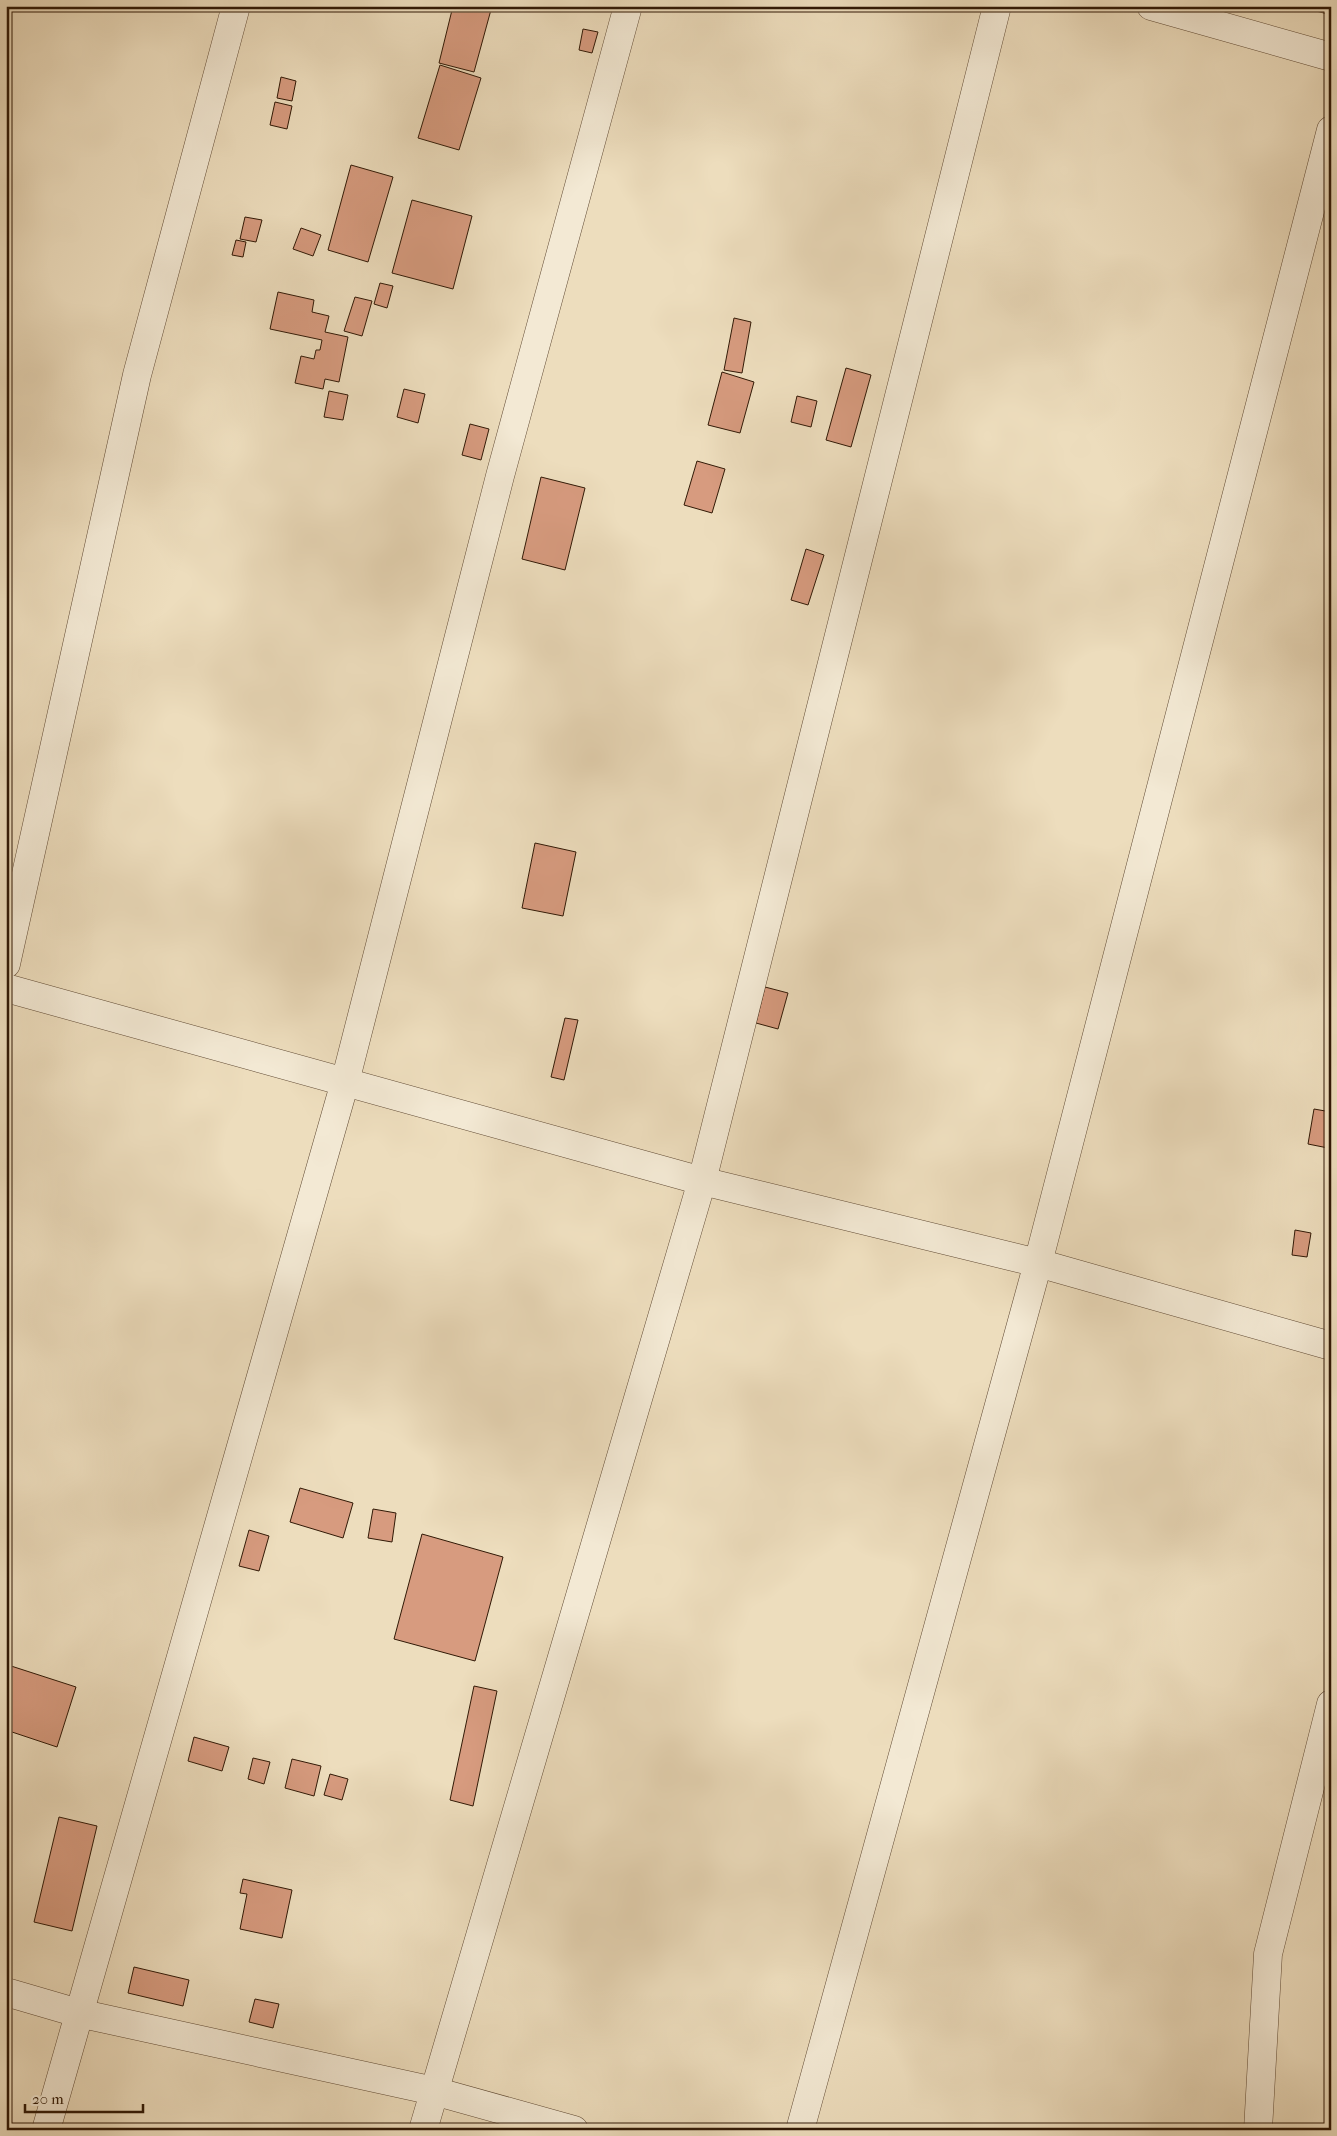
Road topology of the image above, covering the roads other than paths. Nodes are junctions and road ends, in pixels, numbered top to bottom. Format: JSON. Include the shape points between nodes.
{"nodes":[{"id":1,"x":236,"y":6,"type":"edge"},
{"id":2,"x":628,"y":6,"type":"edge"},
{"id":3,"x":997,"y":6,"type":"edge"},
{"id":4,"x":1151,"y":6,"type":"edge"},
{"id":5,"x":1331,"y":58,"type":"edge"},
{"id":6,"x":1331,"y":130,"type":"edge"},
{"id":7,"x":6,"y":964,"type":"edge"},
{"id":8,"x":6,"y":988,"type":"edge"},
{"id":9,"x":345,"y":1082,"type":"junction"},
{"id":10,"x":702,"y":1181,"type":"junction"},
{"id":11,"x":1038,"y":1263,"type":"junction"},
{"id":12,"x":1331,"y":1346,"type":"edge"},
{"id":13,"x":1331,"y":1704,"type":"edge"},
{"id":14,"x":6,"y":1992,"type":"edge"},
{"id":15,"x":78,"y":2013,"type":"junction"},
{"id":16,"x":434,"y":2090,"type":"junction"},
{"id":17,"x":46,"y":2130,"type":"edge"},
{"id":18,"x":423,"y":2130,"type":"edge"},
{"id":19,"x":574,"y":2130,"type":"edge"},
{"id":20,"x":800,"y":2130,"type":"edge"},
{"id":21,"x":1258,"y":2130,"type":"edge"}],
"edges":[{"from":1,"to":7,"type":"street","via":[[137,375]]},
{"from":2,"to":9,"type":"street","via":[[500,476]]},
{"from":3,"to":10,"type":"street"},
{"from":4,"to":5,"type":"street"},
{"from":6,"to":11,"type":"street"},
{"from":8,"to":9,"type":"street"},
{"from":9,"to":10,"type":"street"},
{"from":9,"to":15,"type":"street"},
{"from":10,"to":11,"type":"street"},
{"from":10,"to":16,"type":"street"},
{"from":11,"to":12,"type":"street"},
{"from":11,"to":20,"type":"street"},
{"from":13,"to":21,"type":"street","via":[[1268,1954]]},
{"from":14,"to":15,"type":"street"},
{"from":15,"to":16,"type":"street"},
{"from":15,"to":17,"type":"street"},
{"from":16,"to":18,"type":"street"},
{"from":16,"to":19,"type":"street"}]}
